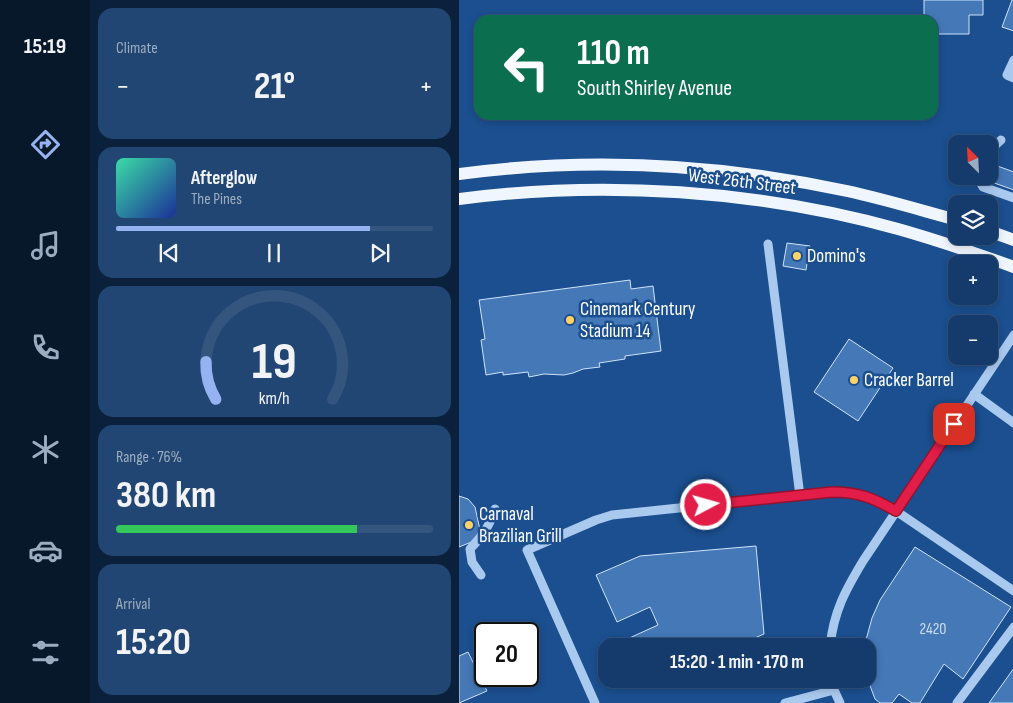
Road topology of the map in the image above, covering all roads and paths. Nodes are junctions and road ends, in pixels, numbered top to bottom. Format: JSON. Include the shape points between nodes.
{"nodes":[{"id":1,"x":1013,"y":60,"type":"edge"},
{"id":2,"x":1013,"y":78,"type":"edge"},
{"id":3,"x":1001,"y":140,"type":"dead end"},
{"id":4,"x":998,"y":143,"type":"edge"},
{"id":5,"x":459,"y":174,"type":"edge"},
{"id":6,"x":982,"y":185,"type":"edge"},
{"id":7,"x":1013,"y":198,"type":"edge"},
{"id":8,"x":459,"y":199,"type":"edge"},
{"id":9,"x":948,"y":218,"type":"edge"},
{"id":10,"x":998,"y":234,"type":"edge"},
{"id":11,"x":1013,"y":240,"type":"edge"},
{"id":12,"x":768,"y":244,"type":"dead end"},
{"id":13,"x":1013,"y":267,"type":"edge"},
{"id":14,"x":1013,"y":334,"type":"edge"},
{"id":15,"x":974,"y":394,"type":"junction"},
{"id":16,"x":1013,"y":423,"type":"edge"},
{"id":17,"x":800,"y":496,"type":"junction"},
{"id":18,"x":495,"y":509,"type":"dead end"},
{"id":19,"x":896,"y":511,"type":"junction"},
{"id":20,"x":481,"y":575,"type":"dead end"},
{"id":21,"x":1013,"y":592,"type":"edge"},
{"id":22,"x":1013,"y":627,"type":"edge"},
{"id":23,"x":831,"y":638,"type":"edge"},
{"id":24,"x":834,"y":690,"type":"joint"},
{"id":25,"x":595,"y":703,"type":"edge"},
{"id":26,"x":785,"y":703,"type":"edge"},
{"id":27,"x":840,"y":703,"type":"edge"},
{"id":28,"x":957,"y":703,"type":"edge"}],
"edges":[{"from":1,"to":2,"type":"street","via":[[1007,75]]},
{"from":3,"to":4,"type":"street"},
{"from":5,"to":9,"type":"main road","name":"West 26th Street","via":[[572,165],[650,166],[744,174],[846,191]]},
{"from":6,"to":7,"type":"street"},
{"from":8,"to":13,"type":"main road","name":"West 26th Street","via":[[572,190],[658,192],[741,199],[841,215],[950,244]]},
{"from":10,"to":11,"type":"main road"},
{"from":12,"to":17,"type":"street"},
{"from":14,"to":15,"type":"street"},
{"from":15,"to":16,"type":"street"},
{"from":15,"to":19,"type":"street"},
{"from":17,"to":19,"type":"street","via":[[848,492],[867,496]]},
{"from":17,"to":25,"type":"street","via":[[612,515],[527,550]]},
{"from":18,"to":20,"type":"street","via":[[484,534],[470,549]]},
{"from":19,"to":21,"type":"street"},
{"from":19,"to":23,"type":"street","via":[[848,587],[838,608]]},
{"from":22,"to":28,"type":"street"},
{"from":24,"to":26,"type":"street"},
{"from":24,"to":27,"type":"street"}]}
